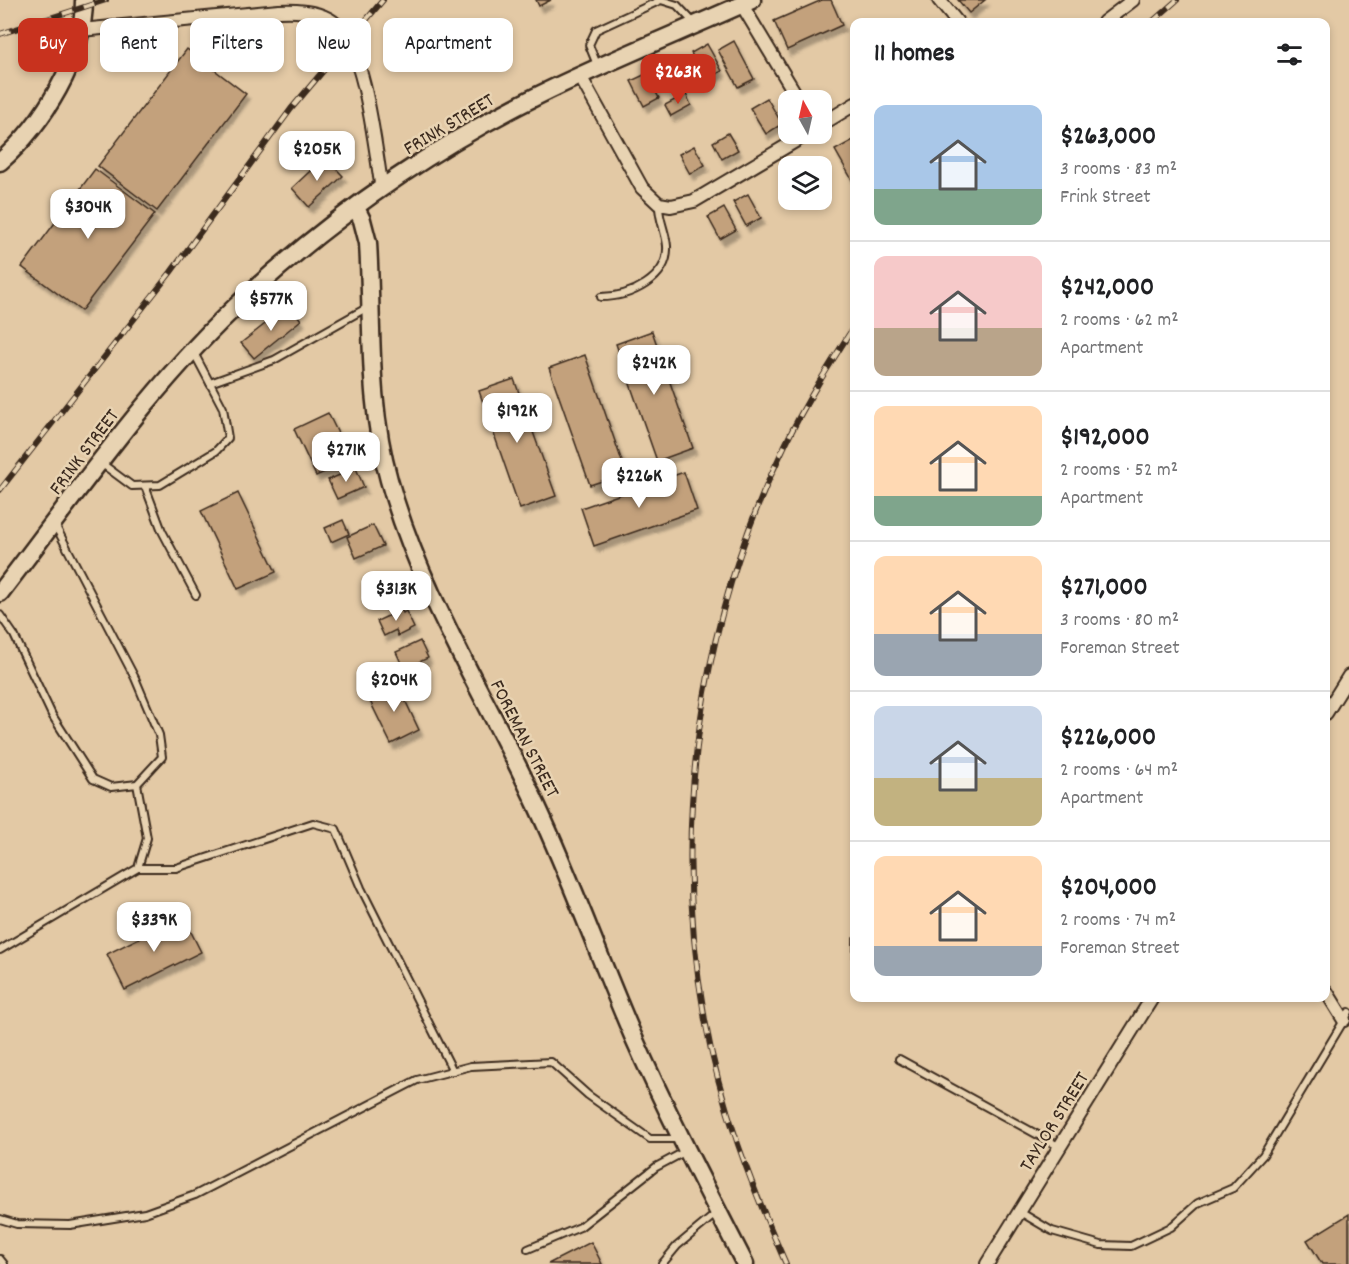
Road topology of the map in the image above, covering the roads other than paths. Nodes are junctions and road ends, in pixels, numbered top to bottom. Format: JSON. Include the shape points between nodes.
{"nodes":[{"id":1,"x":84,"y":0,"type":"edge"},
{"id":2,"x":939,"y":0,"type":"edge"},
{"id":3,"x":1133,"y":0,"type":"edge"},
{"id":4,"x":747,"y":2,"type":"edge"},
{"id":5,"x":82,"y":18,"type":"edge"},
{"id":6,"x":954,"y":18,"type":"edge"},
{"id":7,"x":1109,"y":18,"type":"edge"},
{"id":8,"x":696,"y":25,"type":"junction"},
{"id":9,"x":88,"y":29,"type":"edge"},
{"id":10,"x":599,"y":68,"type":"junction"},
{"id":11,"x":64,"y":72,"type":"edge"},
{"id":12,"x":580,"y":76,"type":"junction"},
{"id":13,"x":794,"y":90,"type":"edge"},
{"id":14,"x":850,"y":107,"type":"edge"},
{"id":15,"x":832,"y":118,"type":"edge"},
{"id":16,"x":790,"y":144,"type":"edge"},
{"id":17,"x":0,"y":162,"type":"edge"},
{"id":18,"x":382,"y":189,"type":"junction"},
{"id":19,"x":659,"y":204,"type":"junction"},
{"id":20,"x":356,"y":208,"type":"junction"},
{"id":21,"x":601,"y":297,"type":"dead end"},
{"id":22,"x":369,"y":306,"type":"junction"},
{"id":23,"x":193,"y":351,"type":"junction"},
{"id":24,"x":210,"y":383,"type":"junction"},
{"id":25,"x":100,"y":463,"type":"junction"},
{"id":26,"x":145,"y":486,"type":"junction"},
{"id":27,"x":54,"y":523,"type":"junction"},
{"id":28,"x":0,"y":594,"type":"edge"},
{"id":29,"x":196,"y":595,"type":"dead end"},
{"id":30,"x":0,"y":615,"type":"edge"},
{"id":31,"x":1349,"y":676,"type":"edge"},
{"id":32,"x":1330,"y":707,"type":"edge"},
{"id":33,"x":137,"y":784,"type":"junction"},
{"id":34,"x":138,"y":868,"type":"junction"},
{"id":35,"x":0,"y":950,"type":"edge"},
{"id":36,"x":1330,"y":996,"type":"edge"},
{"id":37,"x":1150,"y":1002,"type":"edge"},
{"id":38,"x":1347,"y":1019,"type":"edge"},
{"id":39,"x":898,"y":1059,"type":"dead end"},
{"id":40,"x":453,"y":1071,"type":"junction"},
{"id":41,"x":684,"y":1144,"type":"junction"},
{"id":42,"x":1060,"y":1148,"type":"junction"},
{"id":43,"x":718,"y":1212,"type":"junction"},
{"id":44,"x":1020,"y":1212,"type":"junction"},
{"id":45,"x":0,"y":1219,"type":"edge"},
{"id":46,"x":528,"y":1249,"type":"dead end"},
{"id":47,"x":0,"y":1259,"type":"edge"},
{"id":48,"x":4,"y":1264,"type":"edge"},
{"id":49,"x":662,"y":1264,"type":"edge"},
{"id":50,"x":745,"y":1264,"type":"edge"},
{"id":51,"x":987,"y":1264,"type":"edge"}],
"edges":[{"from":1,"to":5,"type":"street"},
{"from":2,"to":6,"type":"street"},
{"from":3,"to":7,"type":"street"},
{"from":4,"to":8,"type":"street","name":"FRINK STREET"},
{"from":4,"to":13,"type":"street"},
{"from":8,"to":10,"type":"street","name":"FRINK STREET"},
{"from":8,"to":10,"type":"lane","via":[[677,5],[661,0],[596,30],[589,45]]},
{"from":9,"to":18,"type":"street","via":[[279,11],[303,11],[326,18],[349,39],[357,61]]},
{"from":10,"to":12,"type":"street","name":"FRINK STREET"},
{"from":11,"to":17,"type":"street","via":[[55,94]]},
{"from":12,"to":18,"type":"street","name":"FRINK STREET","via":[[464,135]]},
{"from":12,"to":19,"type":"street","via":[[642,188]]},
{"from":14,"to":15,"type":"street"},
{"from":16,"to":19,"type":"street","via":[[694,201],[671,206]]},
{"from":18,"to":20,"type":"street","name":"FRINK STREET"},
{"from":19,"to":21,"type":"lane","via":[[667,245],[663,268],[652,280],[622,294]]},
{"from":20,"to":22,"type":"street","name":"FOREMAN STREET","via":[[368,243]]},
{"from":20,"to":23,"type":"street","name":"FRINK STREET","via":[[247,296]]},
{"from":22,"to":24,"type":"lane","via":[[274,360]]},
{"from":22,"to":41,"type":"street","name":"FOREMAN STREET","via":[[373,391],[381,446],[408,537],[437,606],[536,804],[622,1011]]},
{"from":23,"to":24,"type":"lane"},
{"from":23,"to":25,"type":"street","name":"FRINK STREET","via":[[145,404]]},
{"from":24,"to":26,"type":"lane","via":[[223,408],[228,438],[216,451],[160,485]]},
{"from":25,"to":26,"type":"lane","via":[[132,486]]},
{"from":25,"to":27,"type":"street","name":"FRINK STREET"},
{"from":26,"to":29,"type":"lane","via":[[162,531]]},
{"from":27,"to":28,"type":"street","name":"FRINK STREET"},
{"from":27,"to":33,"type":"lane","via":[[135,678],[159,735],[162,757]]},
{"from":30,"to":33,"type":"lane","via":[[14,635],[52,714],[93,779],[111,786]]},
{"from":31,"to":32,"type":"street"},
{"from":33,"to":34,"type":"lane","via":[[147,838]]},
{"from":34,"to":35,"type":"lane"},
{"from":34,"to":40,"type":"lane","via":[[176,868],[313,824],[336,829],[361,888]]},
{"from":36,"to":38,"type":"street"},
{"from":37,"to":42,"type":"street","name":"TAYLOR STREET"},
{"from":38,"to":44,"type":"lane","via":[[1263,1155],[1233,1188],[1198,1203],[1172,1227],[1131,1246],[1101,1245],[1052,1231]]},
{"from":39,"to":42,"type":"lane"},
{"from":40,"to":41,"type":"lane","via":[[471,1066],[550,1062],[650,1139]]},
{"from":40,"to":45,"type":"lane","via":[[417,1080],[195,1195],[145,1213],[70,1225],[17,1224]]},
{"from":41,"to":43,"type":"street","name":"FOREMAN STREET"},
{"from":41,"to":46,"type":"lane","via":[[580,1227]]},
{"from":42,"to":44,"type":"street","name":"TAYLOR STREET"},
{"from":43,"to":49,"type":"lane","via":[[676,1246]]},
{"from":43,"to":50,"type":"street","name":"FOREMAN STREET"},
{"from":44,"to":51,"type":"street","name":"TAYLOR STREET"},
{"from":47,"to":48,"type":"lane"}]}
